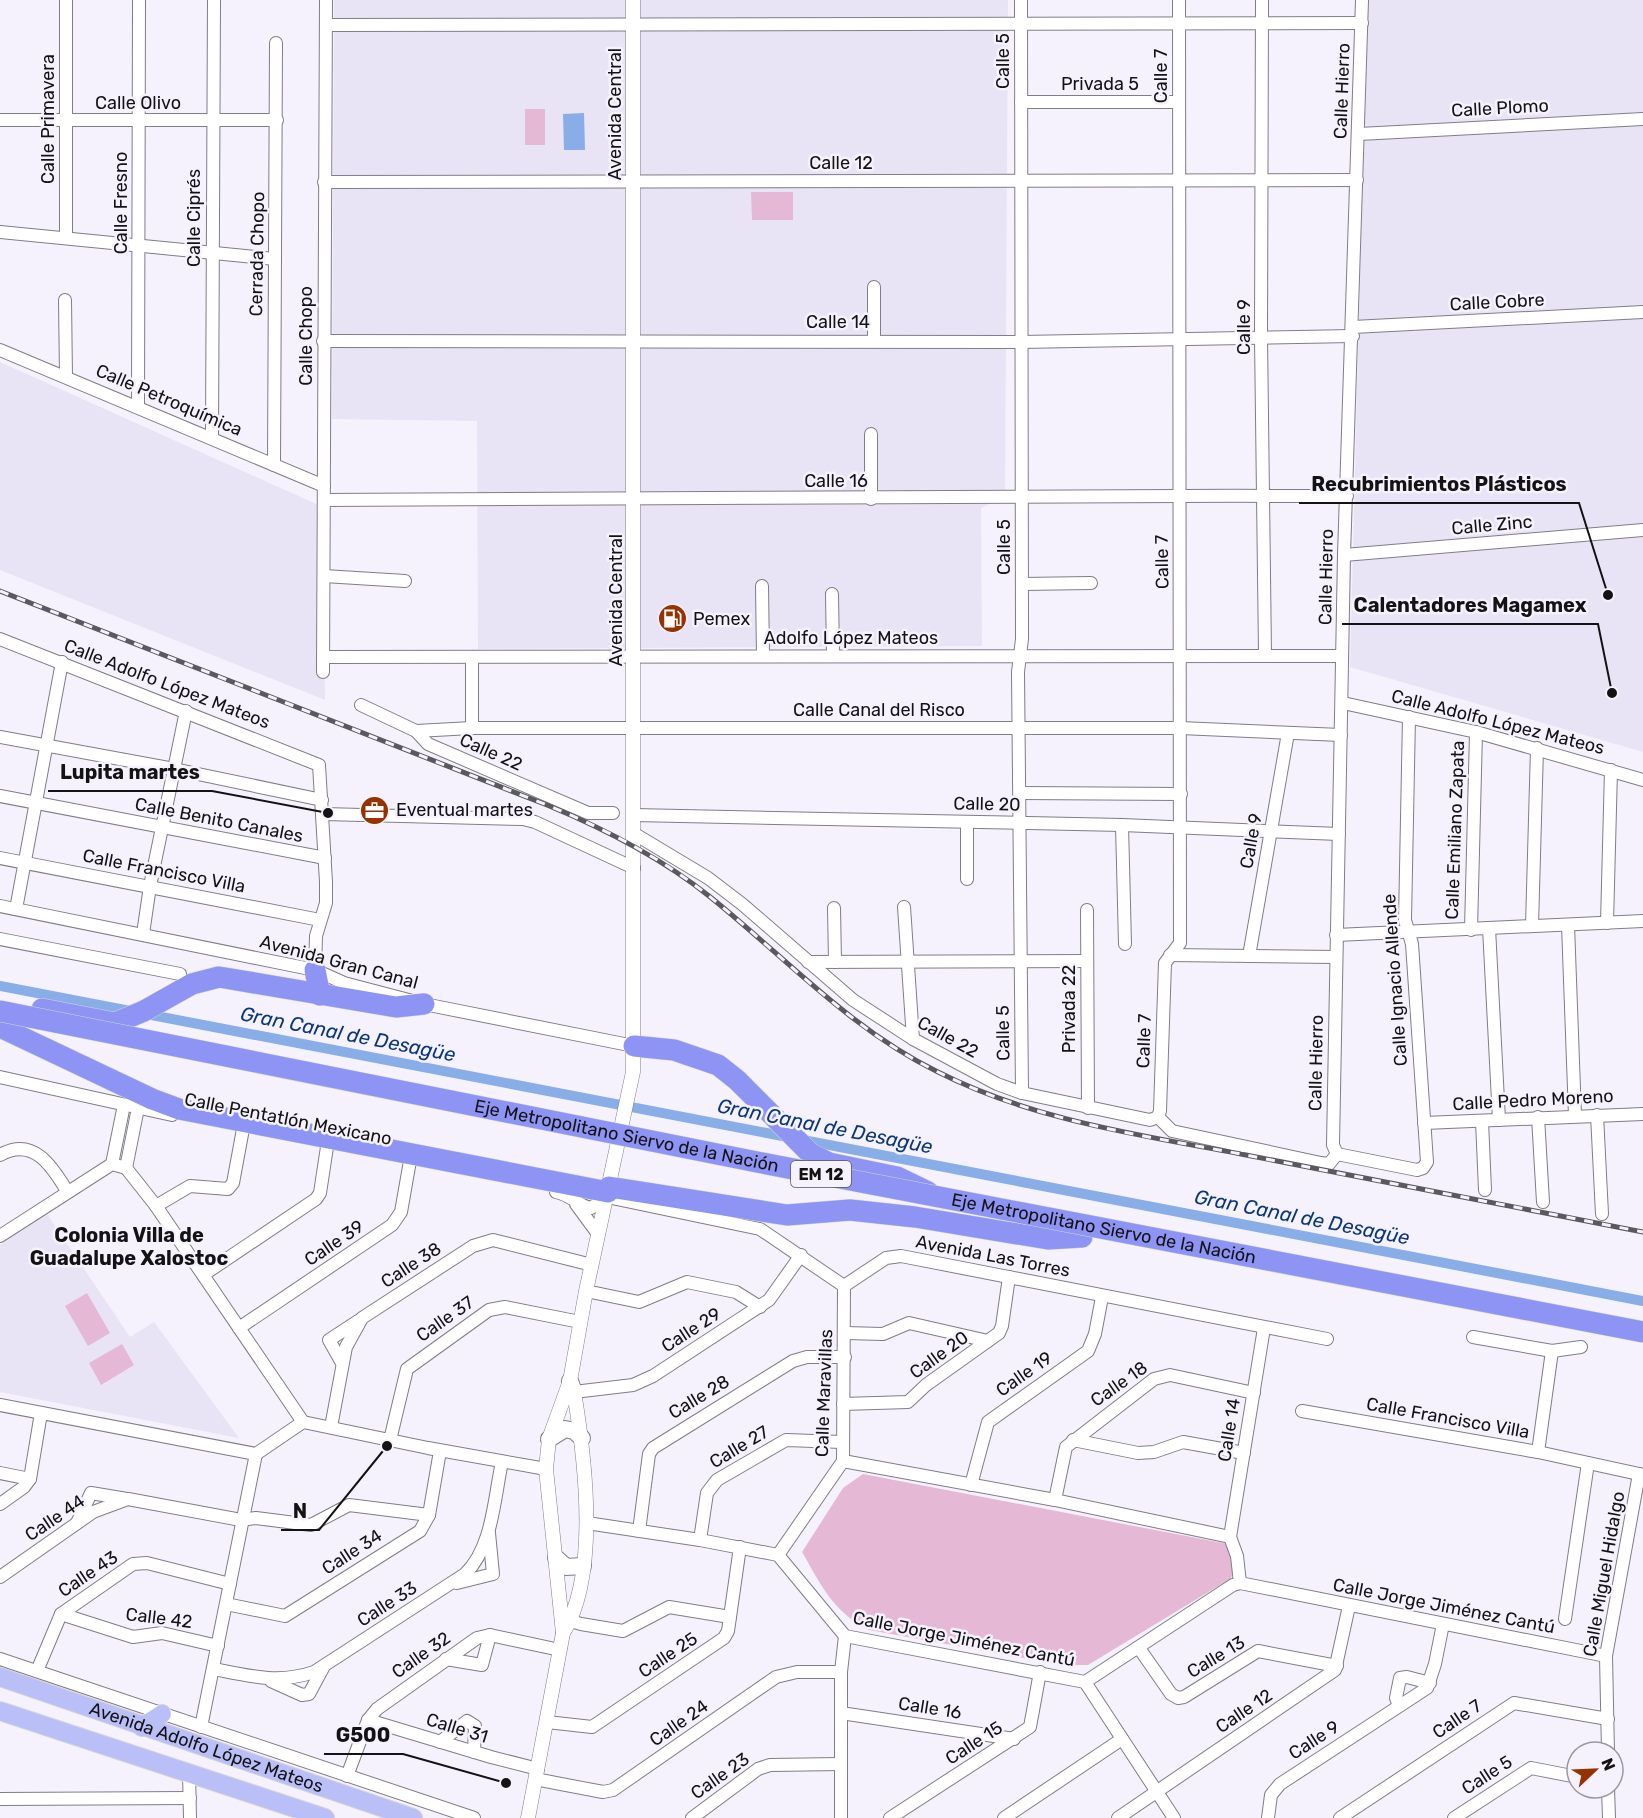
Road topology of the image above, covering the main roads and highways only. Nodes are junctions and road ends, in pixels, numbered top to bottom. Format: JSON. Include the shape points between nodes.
{"nodes":[{"id":1,"x":315,"y":970,"type":"road end"},
{"id":2,"x":320,"y":995,"type":"junction"},
{"id":3,"x":0,"y":1004,"type":"edge"},
{"id":4,"x":424,"y":1004,"type":"road end"},
{"id":5,"x":0,"y":1011,"type":"edge"},
{"id":6,"x":0,"y":1026,"type":"edge"},
{"id":7,"x":634,"y":1046,"type":"road end"},
{"id":8,"x":937,"y":1196,"type":"junction"},
{"id":9,"x":1082,"y":1238,"type":"junction"},
{"id":10,"x":1643,"y":1332,"type":"edge"},
{"id":11,"x":1643,"y":1344,"type":"edge"},
{"id":12,"x":549,"y":1438,"type":"road end"},
{"id":13,"x":582,"y":1438,"type":"road end"},
{"id":14,"x":556,"y":1558,"type":"road end"},
{"id":15,"x":583,"y":1566,"type":"road end"},
{"id":16,"x":2,"y":1683,"type":"edge"},
{"id":17,"x":0,"y":1711,"type":"edge"},
{"id":18,"x":162,"y":1714,"type":"road end"},
{"id":19,"x":142,"y":1726,"type":"junction"},
{"id":20,"x":325,"y":1818,"type":"edge"},
{"id":21,"x":413,"y":1818,"type":"edge"}],
"edges":[{"from":1,"to":2,"type":"highway"},
{"from":2,"to":3,"type":"highway","via":[[219,977],[192,984],[115,1023]]},
{"from":2,"to":4,"type":"highway","via":[[396,1007]]},
{"from":5,"to":8,"type":"highway","name":"Eje Metropolitano Siervo de la Nación","number":"EM 12","bridge":true},
{"from":6,"to":9,"type":"highway","name":"Eje Metropolitano Siervo de la Nación","number":"EM 12"},
{"from":6,"to":9,"type":"highway","via":[[152,1099],[218,1117],[608,1192],[787,1215],[850,1210],[1048,1239]]},
{"from":7,"to":8,"type":"highway","bridge":true,"via":[[674,1050],[718,1065],[812,1154],[829,1163],[897,1177]]},
{"from":8,"to":10,"type":"highway","name":"Eje Metropolitano Siervo de la Nación","number":"EM 12","bridge":true},
{"from":9,"to":11,"type":"highway","name":"Eje Metropolitano Siervo de la Nación","number":"EM 12"},
{"from":12,"to":13,"type":"main road","via":[[566,1429]]},
{"from":14,"to":15,"type":"main road","via":[[566,1567]]},
{"from":16,"to":19,"type":"main road","name":"Avenida Adolfo López Mateos"},
{"from":17,"to":20,"type":"main road","name":"Avenida Adolfo López Mateos"},
{"from":18,"to":19,"type":"main road"},
{"from":19,"to":21,"type":"main road","name":"Avenida Adolfo López Mateos"}]}
